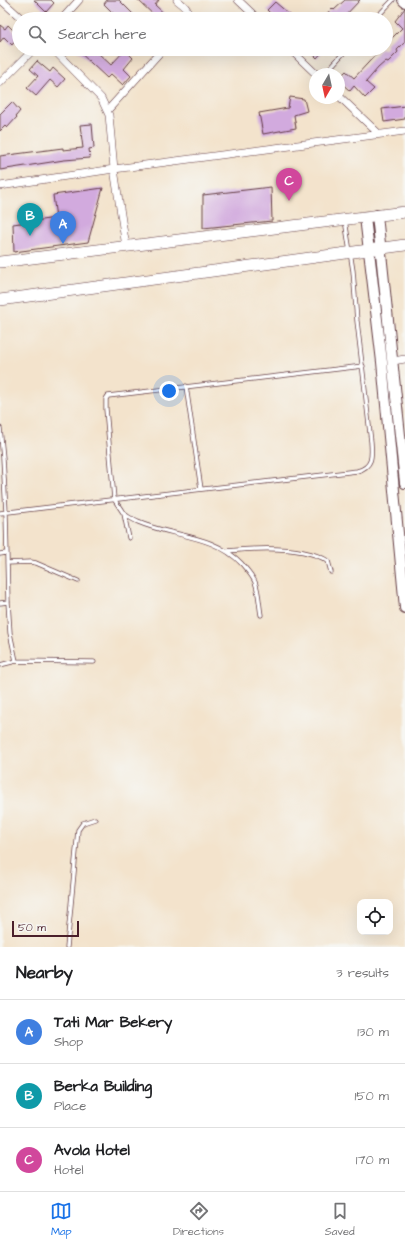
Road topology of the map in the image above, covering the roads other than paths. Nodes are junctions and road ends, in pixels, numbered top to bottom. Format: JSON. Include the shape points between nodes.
{"nodes":[{"id":1,"x":1,"y":0,"type":"edge"},
{"id":2,"x":78,"y":0,"type":"edge"},
{"id":3,"x":177,"y":0,"type":"edge"},
{"id":4,"x":238,"y":0,"type":"edge"},
{"id":5,"x":393,"y":0,"type":"edge"},
{"id":6,"x":14,"y":12,"type":"edge"},
{"id":7,"x":68,"y":12,"type":"edge"},
{"id":8,"x":189,"y":12,"type":"edge"},
{"id":9,"x":251,"y":12,"type":"edge"},
{"id":10,"x":382,"y":12,"type":"edge"},
{"id":11,"x":27,"y":56,"type":"edge"},
{"id":12,"x":60,"y":56,"type":"edge"},
{"id":13,"x":157,"y":56,"type":"edge"},
{"id":14,"x":297,"y":56,"type":"edge"},
{"id":15,"x":340,"y":56,"type":"edge"},
{"id":16,"x":310,"y":68,"type":"edge"},
{"id":17,"x":329,"y":68,"type":"edge"},
{"id":18,"x":0,"y":83,"type":"edge"},
{"id":19,"x":345,"y":102,"type":"edge"},
{"id":20,"x":107,"y":111,"type":"junction"},
{"id":21,"x":405,"y":131,"type":"edge"},
{"id":22,"x":379,"y":134,"type":"junction"},
{"id":23,"x":114,"y":169,"type":"junction"},
{"id":24,"x":0,"y":186,"type":"edge"},
{"id":25,"x":405,"y":212,"type":"edge"},
{"id":26,"x":377,"y":215,"type":"junction"},
{"id":27,"x":365,"y":217,"type":"junction"},
{"id":28,"x":345,"y":219,"type":"junction"},
{"id":29,"x":405,"y":245,"type":"edge"},
{"id":30,"x":126,"y":247,"type":"junction"},
{"id":31,"x":381,"y":248,"type":"junction"},
{"id":32,"x":369,"y":249,"type":"junction"},
{"id":33,"x":350,"y":251,"type":"junction"},
{"id":34,"x":0,"y":262,"type":"edge"},
{"id":35,"x":0,"y":300,"type":"edge"},
{"id":36,"x":405,"y":359,"type":"edge"},
{"id":37,"x":393,"y":361,"type":"junction"},
{"id":38,"x":362,"y":366,"type":"junction"},
{"id":39,"x":186,"y":386,"type":"junction"},
{"id":40,"x":0,"y":428,"type":"edge"},
{"id":41,"x":405,"y":483,"type":"edge"},
{"id":42,"x":201,"y":489,"type":"junction"},
{"id":43,"x":114,"y":499,"type":"junction"},
{"id":44,"x":6,"y":512,"type":"junction"},
{"id":45,"x":0,"y":513,"type":"edge"},
{"id":46,"x":124,"y":514,"type":"junction"},
{"id":47,"x":129,"y":538,"type":"dead end"},
{"id":48,"x":227,"y":551,"type":"junction"},
{"id":49,"x":6,"y":553,"type":"junction"},
{"id":50,"x":0,"y":554,"type":"edge"},
{"id":51,"x":7,"y":563,"type":"junction"},
{"id":52,"x":331,"y":572,"type":"dead end"},
{"id":53,"x":78,"y":581,"type":"dead end"},
{"id":54,"x":8,"y":602,"type":"junction"},
{"id":55,"x":0,"y":603,"type":"edge"},
{"id":56,"x":405,"y":608,"type":"edge"},
{"id":57,"x":261,"y":615,"type":"dead end"},
{"id":58,"x":16,"y":661,"type":"junction"},
{"id":59,"x":94,"y":662,"type":"dead end"},
{"id":60,"x":0,"y":665,"type":"edge"},
{"id":61,"x":95,"y":819,"type":"dead end"},
{"id":62,"x":67,"y":947,"type":"edge"}],
"edges":[{"from":1,"to":6,"type":"street"},
{"from":2,"to":7,"type":"street"},
{"from":3,"to":8,"type":"street"},
{"from":4,"to":9,"type":"street"},
{"from":5,"to":10,"type":"lane"},
{"from":11,"to":18,"type":"street"},
{"from":12,"to":20,"type":"street","via":[[101,98]]},
{"from":13,"to":20,"type":"street"},
{"from":14,"to":16,"type":"street"},
{"from":15,"to":17,"type":"lane"},
{"from":19,"to":22,"type":"street"},
{"from":20,"to":23,"type":"street","via":[[112,133]]},
{"from":21,"to":22,"type":"street"},
{"from":22,"to":23,"type":"street"},
{"from":23,"to":24,"type":"street"},
{"from":23,"to":30,"type":"street"},
{"from":25,"to":26,"type":"main road"},
{"from":26,"to":27,"type":"main road"},
{"from":26,"to":31,"type":"street"},
{"from":27,"to":28,"type":"main road"},
{"from":27,"to":32,"type":"street"},
{"from":28,"to":30,"type":"main road"},
{"from":28,"to":33,"type":"lane"},
{"from":29,"to":31,"type":"main road"},
{"from":30,"to":34,"type":"main road"},
{"from":31,"to":32,"type":"main road"},
{"from":31,"to":37,"type":"street"},
{"from":32,"to":33,"type":"main road"},
{"from":32,"to":56,"type":"street"},
{"from":33,"to":35,"type":"main road"},
{"from":33,"to":38,"type":"lane"},
{"from":36,"to":37,"type":"street"},
{"from":37,"to":41,"type":"street"},
{"from":38,"to":39,"type":"lane"},
{"from":38,"to":42,"type":"lane","via":[[372,449],[367,467],[357,471]]},
{"from":39,"to":42,"type":"lane"},
{"from":39,"to":43,"type":"lane","via":[[112,395],[106,399]]},
{"from":40,"to":44,"type":"lane"},
{"from":42,"to":43,"type":"lane"},
{"from":43,"to":44,"type":"lane"},
{"from":43,"to":46,"type":"lane"},
{"from":44,"to":45,"type":"lane"},
{"from":44,"to":49,"type":"lane"},
{"from":46,"to":47,"type":"lane"},
{"from":46,"to":48,"type":"lane","via":[[138,522],[200,540]]},
{"from":48,"to":52,"type":"lane","via":[[247,549],[308,552],[328,561]]},
{"from":48,"to":57,"type":"lane","via":[[245,567],[254,581],[258,590]]},
{"from":49,"to":50,"type":"lane"},
{"from":49,"to":51,"type":"lane"},
{"from":51,"to":53,"type":"lane","via":[[36,563]]},
{"from":51,"to":54,"type":"lane"},
{"from":54,"to":55,"type":"lane"},
{"from":54,"to":58,"type":"lane","via":[[10,633]]},
{"from":58,"to":59,"type":"lane"},
{"from":58,"to":60,"type":"lane"},
{"from":61,"to":62,"type":"lane","via":[[83,823],[78,830]]}]}
